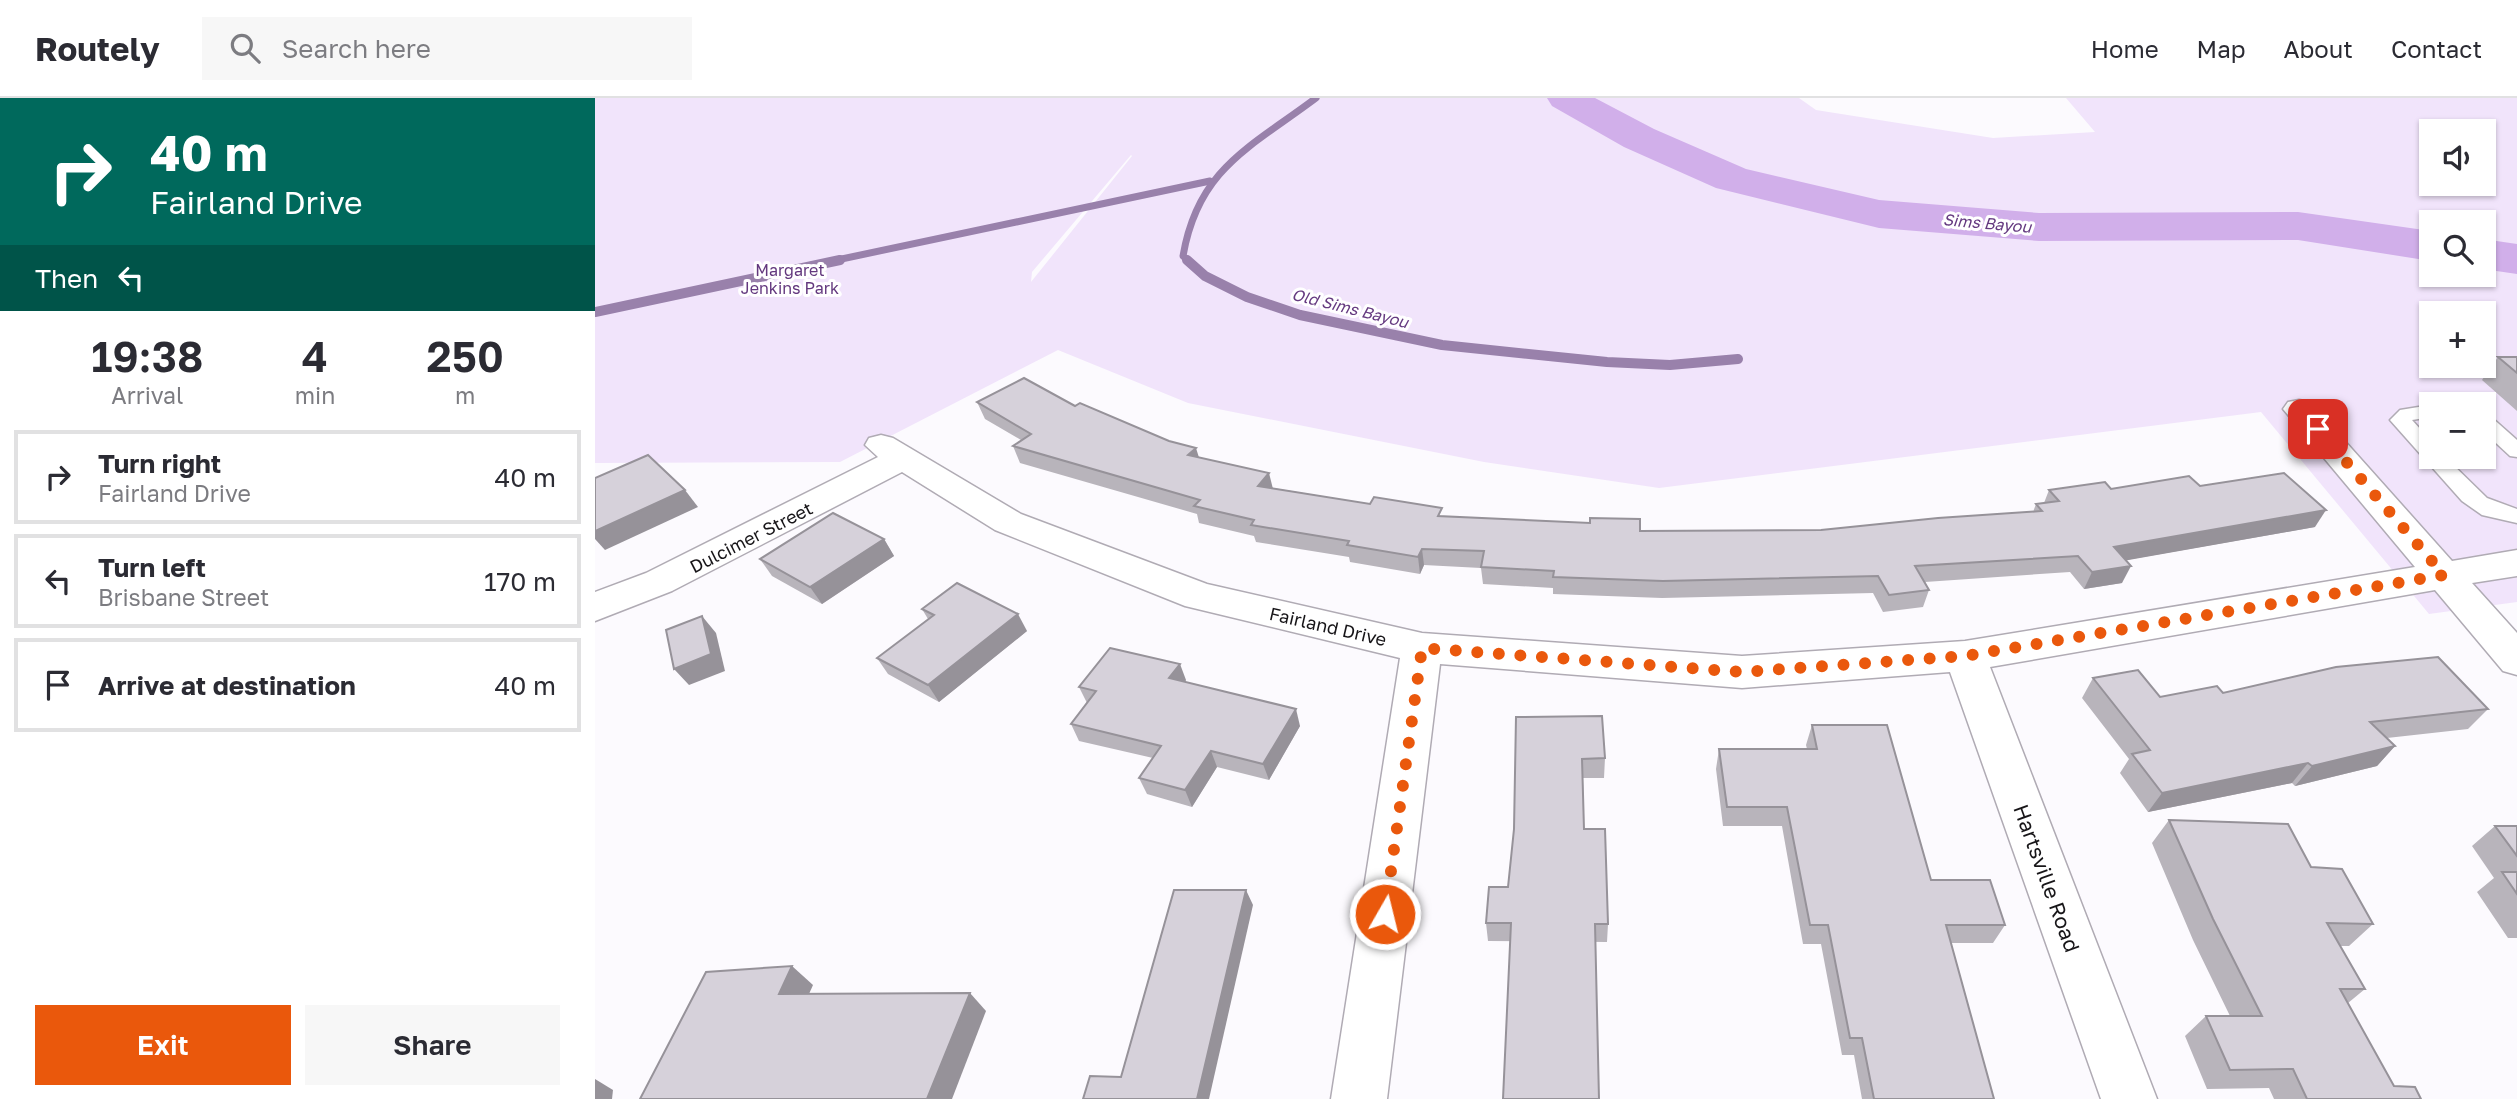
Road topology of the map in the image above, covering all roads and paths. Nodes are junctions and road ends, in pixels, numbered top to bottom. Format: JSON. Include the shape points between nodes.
{"nodes":[{"id":1,"x":2299,"y":409,"type":"dead end"},
{"id":2,"x":2419,"y":412,"type":"edge"},
{"id":3,"x":2496,"y":431,"type":"edge"},
{"id":4,"x":2419,"y":441,"type":"edge"},
{"id":5,"x":2517,"y":451,"type":"edge"},
{"id":6,"x":892,"y":452,"type":"joint"},
{"id":7,"x":2445,"y":469,"type":"edge"},
{"id":8,"x":2517,"y":516,"type":"edge"},
{"id":9,"x":2517,"y":563,"type":"edge"},
{"id":10,"x":2444,"y":575,"type":"junction"},
{"id":11,"x":595,"y":607,"type":"edge"},
{"id":12,"x":1422,"y":648,"type":"junction"},
{"id":13,"x":1965,"y":656,"type":"junction"},
{"id":14,"x":2517,"y":660,"type":"edge"},
{"id":15,"x":1359,"y":1099,"type":"edge"},
{"id":16,"x":2129,"y":1099,"type":"edge"}],
"edges":[{"from":1,"to":10,"type":"street"},
{"from":2,"to":4,"type":"lane","via":[[2407,414],[2400,421]]},
{"from":3,"to":5,"type":"lane"},
{"from":6,"to":11,"type":"street","name":"Dulcimer Street","via":[[659,582]]},
{"from":6,"to":12,"type":"street","name":"Fairland Drive","via":[[1008,522],[1199,596]]},
{"from":7,"to":8,"type":"lane","via":[[2479,505],[2499,515]]},
{"from":9,"to":10,"type":"street","name":"Fairland Drive"},
{"from":10,"to":13,"type":"street","name":"Fairland Drive"},
{"from":10,"to":14,"type":"street"},
{"from":12,"to":13,"type":"street","name":"Fairland Drive","via":[[1742,672]]},
{"from":12,"to":15,"type":"street"},
{"from":13,"to":16,"type":"street","name":"Hartsville Road"}]}
